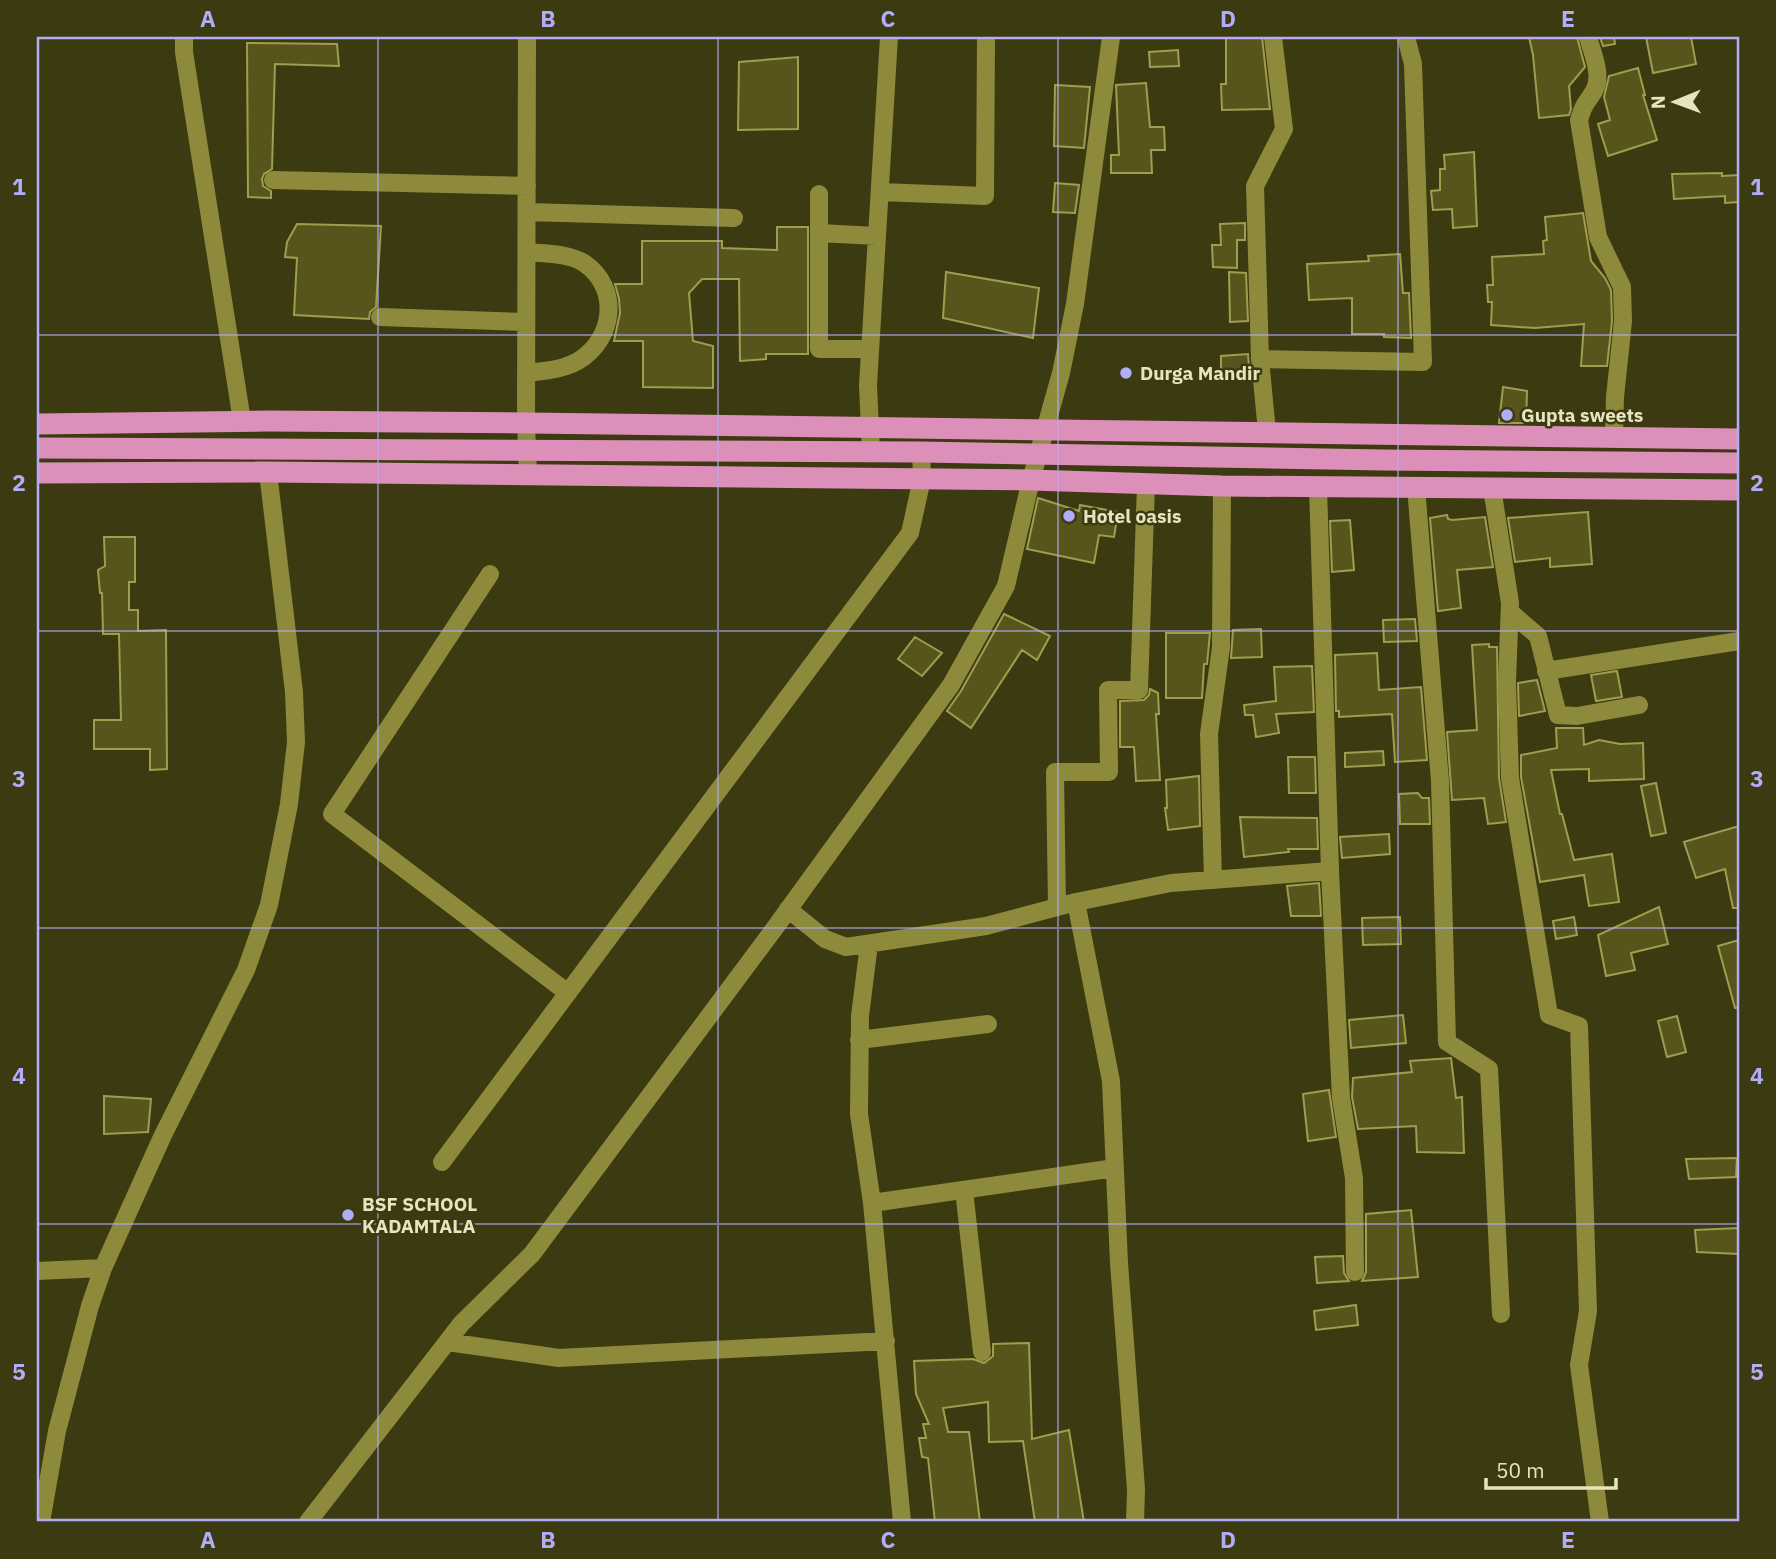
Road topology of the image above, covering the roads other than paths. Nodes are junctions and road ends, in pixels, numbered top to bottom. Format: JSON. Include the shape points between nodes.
{"nodes":[{"id":1,"x":184,"y":37,"type":"edge"},
{"id":2,"x":527,"y":37,"type":"edge"},
{"id":3,"x":889,"y":37,"type":"edge"},
{"id":4,"x":986,"y":37,"type":"edge"},
{"id":5,"x":1111,"y":37,"type":"edge"},
{"id":6,"x":1273,"y":37,"type":"edge"},
{"id":7,"x":1406,"y":37,"type":"edge"},
{"id":8,"x":1588,"y":37,"type":"edge"},
{"id":9,"x":274,"y":180,"type":"dead end"},
{"id":10,"x":527,"y":186,"type":"junction"},
{"id":11,"x":880,"y":192,"type":"junction"},
{"id":12,"x":819,"y":194,"type":"dead end"},
{"id":13,"x":527,"y":212,"type":"junction"},
{"id":14,"x":734,"y":218,"type":"dead end"},
{"id":15,"x":819,"y":233,"type":"junction"},
{"id":16,"x":877,"y":236,"type":"junction"},
{"id":17,"x":527,"y":252,"type":"junction"},
{"id":18,"x":380,"y":317,"type":"dead end"},
{"id":19,"x":526,"y":322,"type":"junction"},
{"id":20,"x":870,"y":349,"type":"junction"},
{"id":21,"x":1259,"y":359,"type":"junction"},
{"id":22,"x":526,"y":373,"type":"junction"},
{"id":23,"x":242,"y":421,"type":"junction"},
{"id":24,"x":267,"y":421,"type":"junction"},
{"id":25,"x":526,"y":423,"type":"junction"},
{"id":26,"x":37,"y":424,"type":"edge"},
{"id":27,"x":869,"y":427,"type":"junction"},
{"id":28,"x":1045,"y":430,"type":"junction"},
{"id":29,"x":1266,"y":432,"type":"junction"},
{"id":30,"x":1614,"y":436,"type":"junction"},
{"id":31,"x":1739,"y":439,"type":"edge"},
{"id":32,"x":37,"y":449,"type":"edge"},
{"id":33,"x":267,"y":449,"type":"junction"},
{"id":34,"x":527,"y":450,"type":"junction"},
{"id":35,"x":870,"y":452,"type":"junction"},
{"id":36,"x":921,"y":452,"type":"junction"},
{"id":37,"x":1038,"y":453,"type":"junction"},
{"id":38,"x":1739,"y":463,"type":"edge"},
{"id":39,"x":37,"y":472,"type":"edge"},
{"id":40,"x":268,"y":472,"type":"junction"},
{"id":41,"x":528,"y":475,"type":"junction"},
{"id":42,"x":922,"y":479,"type":"junction"},
{"id":43,"x":1031,"y":480,"type":"junction"},
{"id":44,"x":1146,"y":484,"type":"junction"},
{"id":45,"x":1222,"y":486,"type":"junction"},
{"id":46,"x":1318,"y":487,"type":"junction"},
{"id":47,"x":1416,"y":487,"type":"junction"},
{"id":48,"x":1492,"y":488,"type":"junction"},
{"id":49,"x":1739,"y":490,"type":"edge"},
{"id":50,"x":490,"y":574,"type":"dead end"},
{"id":51,"x":1510,"y":612,"type":"junction"},
{"id":52,"x":1739,"y":640,"type":"edge"},
{"id":53,"x":1546,"y":671,"type":"junction"},
{"id":54,"x":1639,"y":705,"type":"dead end"},
{"id":55,"x":1331,"y":871,"type":"junction"},
{"id":56,"x":1213,"y":880,"type":"junction"},
{"id":57,"x":1076,"y":902,"type":"junction"},
{"id":58,"x":1058,"y":907,"type":"junction"},
{"id":59,"x":788,"y":909,"type":"junction"},
{"id":60,"x":869,"y":944,"type":"junction"},
{"id":61,"x":568,"y":993,"type":"junction"},
{"id":62,"x":988,"y":1024,"type":"dead end"},
{"id":63,"x":859,"y":1040,"type":"junction"},
{"id":64,"x":442,"y":1162,"type":"dead end"},
{"id":65,"x":1115,"y":1168,"type":"junction"},
{"id":66,"x":964,"y":1190,"type":"junction"},
{"id":67,"x":872,"y":1203,"type":"junction"},
{"id":68,"x":103,"y":1268,"type":"junction"},
{"id":69,"x":37,"y":1271,"type":"edge"},
{"id":70,"x":1355,"y":1272,"type":"dead end"},
{"id":71,"x":1501,"y":1314,"type":"dead end"},
{"id":72,"x":886,"y":1341,"type":"junction"},
{"id":73,"x":447,"y":1342,"type":"junction"},
{"id":74,"x":982,"y":1352,"type":"dead end"},
{"id":75,"x":41,"y":1522,"type":"edge"},
{"id":76,"x":308,"y":1522,"type":"edge"},
{"id":77,"x":902,"y":1522,"type":"edge"},
{"id":78,"x":1135,"y":1522,"type":"edge"},
{"id":79,"x":1600,"y":1522,"type":"edge"}],
"edges":[{"from":1,"to":23,"type":"street"},
{"from":2,"to":10,"type":"street"},
{"from":3,"to":11,"type":"street"},
{"from":4,"to":11,"type":"street","via":[[985,196]]},
{"from":5,"to":28,"type":"street","via":[[1075,304]]},
{"from":6,"to":21,"type":"street","via":[[1284,128],[1255,187]]},
{"from":7,"to":21,"type":"street","via":[[1413,64],[1423,362]]},
{"from":8,"to":30,"type":"street","via":[[1598,75],[1579,120],[1598,237],[1622,286]]},
{"from":9,"to":10,"type":"street"},
{"from":10,"to":13,"type":"street"},
{"from":11,"to":16,"type":"street"},
{"from":12,"to":15,"type":"street"},
{"from":13,"to":14,"type":"street"},
{"from":13,"to":17,"type":"street"},
{"from":15,"to":16,"type":"street"},
{"from":15,"to":20,"type":"street","via":[[819,349]]},
{"from":16,"to":20,"type":"street"},
{"from":17,"to":19,"type":"street"},
{"from":17,"to":22,"type":"street","via":[[558,254],[584,263],[603,285],[609,313],[607,327],[591,352],[559,369]]},
{"from":18,"to":19,"type":"street"},
{"from":19,"to":22,"type":"street"},
{"from":20,"to":27,"type":"street"},
{"from":21,"to":29,"type":"street"},
{"from":22,"to":25,"type":"street"},
{"from":23,"to":24,"type":"highway"},
{"from":23,"to":26,"type":"highway"},
{"from":24,"to":25,"type":"highway"},
{"from":24,"to":33,"type":"highway"},
{"from":25,"to":27,"type":"highway"},
{"from":25,"to":34,"type":"street"},
{"from":27,"to":28,"type":"highway"},
{"from":27,"to":35,"type":"street"},
{"from":28,"to":29,"type":"highway"},
{"from":28,"to":37,"type":"street"},
{"from":29,"to":30,"type":"highway"},
{"from":30,"to":31,"type":"highway"},
{"from":32,"to":33,"type":"highway"},
{"from":33,"to":34,"type":"highway"},
{"from":33,"to":40,"type":"highway"},
{"from":34,"to":35,"type":"highway"},
{"from":34,"to":41,"type":"street"},
{"from":35,"to":36,"type":"highway"},
{"from":36,"to":37,"type":"highway"},
{"from":36,"to":42,"type":"street"},
{"from":37,"to":38,"type":"highway"},
{"from":37,"to":43,"type":"street"},
{"from":39,"to":40,"type":"highway"},
{"from":40,"to":41,"type":"highway"},
{"from":40,"to":68,"type":"street","via":[[296,742],[269,905],[246,970]]},
{"from":41,"to":42,"type":"highway"},
{"from":42,"to":43,"type":"highway"},
{"from":42,"to":61,"type":"street","via":[[911,533]]},
{"from":43,"to":44,"type":"highway"},
{"from":43,"to":59,"type":"street","via":[[1006,586],[951,685]]},
{"from":44,"to":45,"type":"highway"},
{"from":44,"to":58,"type":"street","via":[[1139,690],[1108,690],[1109,772],[1055,772]]},
{"from":45,"to":46,"type":"highway"},
{"from":45,"to":56,"type":"street","via":[[1221,647],[1209,734]]},
{"from":46,"to":47,"type":"highway"},
{"from":46,"to":55,"type":"street"},
{"from":47,"to":48,"type":"highway"},
{"from":47,"to":71,"type":"street","via":[[1440,781],[1447,1042],[1489,1069]]},
{"from":48,"to":49,"type":"highway"},
{"from":48,"to":51,"type":"street"},
{"from":50,"to":61,"type":"street","via":[[332,814]]},
{"from":51,"to":53,"type":"street","via":[[1538,636]]},
{"from":51,"to":79,"type":"street","via":[[1510,778],[1549,1015],[1579,1026],[1588,1311],[1579,1365]]},
{"from":52,"to":53,"type":"street"},
{"from":53,"to":54,"type":"street","via":[[1558,715]]},
{"from":55,"to":56,"type":"street"},
{"from":55,"to":70,"type":"street","via":[[1341,1098],[1354,1178]]},
{"from":56,"to":57,"type":"street","via":[[1171,883]]},
{"from":57,"to":58,"type":"street"},
{"from":57,"to":65,"type":"street","via":[[1111,1081]]},
{"from":58,"to":60,"type":"street","via":[[986,926]]},
{"from":59,"to":60,"type":"street","via":[[825,939],[846,947]]},
{"from":59,"to":73,"type":"street","via":[[531,1254]]},
{"from":60,"to":63,"type":"street"},
{"from":61,"to":64,"type":"street"},
{"from":62,"to":63,"type":"street"},
{"from":63,"to":67,"type":"street","via":[[859,1114]]},
{"from":65,"to":66,"type":"street"},
{"from":65,"to":78,"type":"street"},
{"from":66,"to":67,"type":"street"},
{"from":66,"to":74,"type":"street"},
{"from":67,"to":72,"type":"street"},
{"from":68,"to":69,"type":"street"},
{"from":68,"to":75,"type":"street","via":[[57,1431]]},
{"from":72,"to":73,"type":"street","via":[[559,1358]]},
{"from":72,"to":77,"type":"street"},
{"from":73,"to":76,"type":"street"}]}
